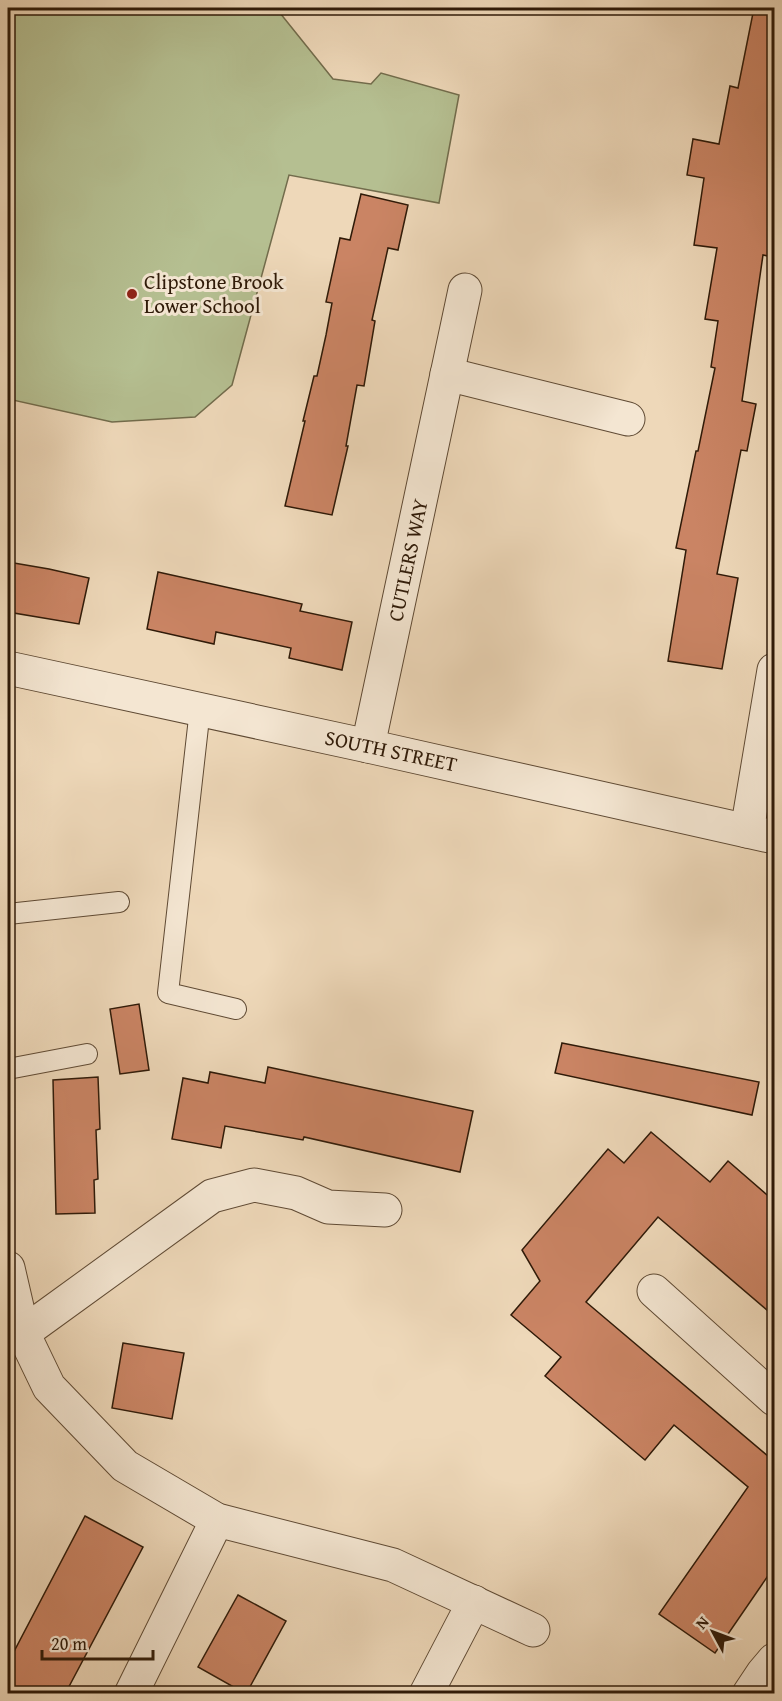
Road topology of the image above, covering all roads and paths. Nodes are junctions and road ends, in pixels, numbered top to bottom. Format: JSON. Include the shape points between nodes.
{"nodes":[{"id":1,"x":465,"y":290,"type":"dead end"},
{"id":2,"x":447,"y":374,"type":"junction"},
{"id":3,"x":628,"y":419,"type":"dead end"},
{"id":4,"x":8,"y":668,"type":"edge"},
{"id":5,"x":774,"y":670,"type":"edge"},
{"id":6,"x":200,"y":710,"type":"junction"},
{"id":7,"x":368,"y":746,"type":"junction"},
{"id":8,"x":761,"y":834,"type":"edge"},
{"id":9,"x":119,"y":902,"type":"dead end"},
{"id":10,"x":8,"y":914,"type":"edge"},
{"id":11,"x":236,"y":1009,"type":"dead end"},
{"id":12,"x":87,"y":1054,"type":"dead end"},
{"id":13,"x":8,"y":1069,"type":"edge"},
{"id":14,"x":385,"y":1210,"type":"dead end"},
{"id":15,"x":8,"y":1269,"type":"edge"},
{"id":16,"x":654,"y":1291,"type":"dead end"},
{"id":17,"x":23,"y":1333,"type":"junction"},
{"id":18,"x":774,"y":1399,"type":"edge"},
{"id":19,"x":217,"y":1520,"type":"junction"},
{"id":20,"x":474,"y":1602,"type":"junction"},
{"id":21,"x":533,"y":1630,"type":"dead end"},
{"id":22,"x":774,"y":1660,"type":"edge"},
{"id":23,"x":131,"y":1694,"type":"edge"},
{"id":24,"x":426,"y":1694,"type":"edge"},
{"id":25,"x":748,"y":1694,"type":"edge"}],
"edges":[{"from":1,"to":2,"type":"street","name":"CUTLERS WAY"},
{"from":2,"to":3,"type":"street"},
{"from":2,"to":7,"type":"street","name":"CUTLERS WAY"},
{"from":4,"to":6,"type":"street","name":"SOUTH STREET"},
{"from":5,"to":8,"type":"street"},
{"from":6,"to":7,"type":"street","name":"SOUTH STREET"},
{"from":6,"to":11,"type":"lane","via":[[168,993]]},
{"from":7,"to":8,"type":"street","name":"SOUTH STREET"},
{"from":9,"to":10,"type":"lane"},
{"from":12,"to":13,"type":"lane"},
{"from":14,"to":17,"type":"street","via":[[328,1207],[296,1194],[254,1185],[212,1196]]},
{"from":15,"to":17,"type":"street"},
{"from":16,"to":18,"type":"street"},
{"from":17,"to":19,"type":"street","via":[[49,1387],[125,1466]]},
{"from":19,"to":20,"type":"street","via":[[393,1565]]},
{"from":19,"to":23,"type":"street"},
{"from":20,"to":21,"type":"street"},
{"from":20,"to":24,"type":"street"},
{"from":22,"to":25,"type":"street"}]}
